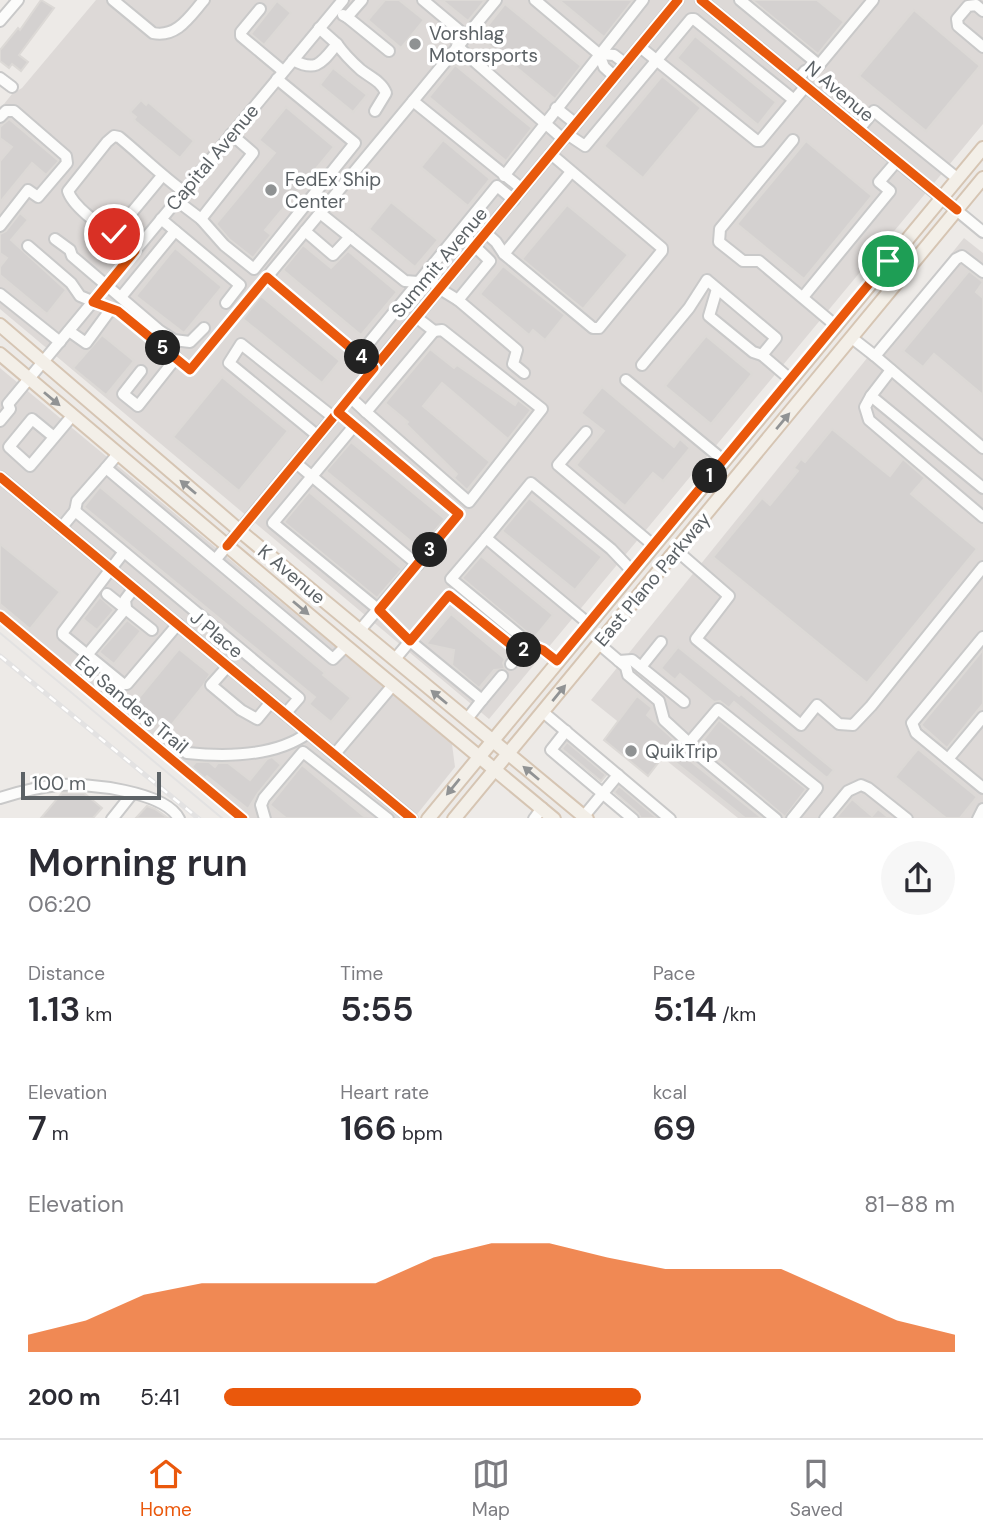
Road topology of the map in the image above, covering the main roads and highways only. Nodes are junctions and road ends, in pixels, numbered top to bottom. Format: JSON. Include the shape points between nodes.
{"nodes":[{"id":1,"x":983,"y":148,"type":"edge"},
{"id":2,"x":983,"y":178,"type":"edge"},
{"id":3,"x":0,"y":325,"type":"edge"},
{"id":4,"x":835,"y":325,"type":"junction"},
{"id":5,"x":852,"y":338,"type":"junction"},
{"id":6,"x":0,"y":354,"type":"edge"},
{"id":7,"x":723,"y":460,"type":"junction"},
{"id":8,"x":739,"y":474,"type":"junction"},
{"id":9,"x":653,"y":545,"type":"junction"},
{"id":10,"x":676,"y":550,"type":"junction"},
{"id":11,"x":589,"y":624,"type":"junction"},
{"id":12,"x":360,"y":630,"type":"junction"},
{"id":13,"x":599,"y":644,"type":"junction"},
{"id":14,"x":346,"y":646,"type":"junction"},
{"id":15,"x":492,"y":740,"type":"junction"},
{"id":16,"x":508,"y":754,"type":"junction"},
{"id":17,"x":479,"y":756,"type":"junction"},
{"id":18,"x":495,"y":769,"type":"junction"},
{"id":19,"x":538,"y":813,"type":"edge"},
{"id":20,"x":585,"y":817,"type":"edge"},
{"id":21,"x":428,"y":818,"type":"edge"},
{"id":22,"x":454,"y":818,"type":"edge"},
{"id":23,"x":554,"y":818,"type":"edge"}],
"edges":[{"from":1,"to":4,"type":"main road","name":"East Plano Parkway"},
{"from":2,"to":5,"type":"main road","name":"East Plano Parkway"},
{"from":12,"to":3,"type":"main road","name":"K Avenue","one_way":true},
{"from":4,"to":5,"type":"main road"},
{"from":4,"to":7,"type":"main road","name":"East Plano Parkway"},
{"from":8,"to":5,"type":"main road","name":"East Plano Parkway","one_way":true},
{"from":6,"to":14,"type":"main road","name":"K Avenue","one_way":true},
{"from":7,"to":8,"type":"main road"},
{"from":7,"to":9,"type":"main road","name":"East Plano Parkway"},
{"from":8,"to":10,"type":"main road","name":"East Plano Parkway"},
{"from":9,"to":10,"type":"main road"},
{"from":9,"to":11,"type":"main road","name":"East Plano Parkway"},
{"from":10,"to":13,"type":"main road","name":"East Plano Parkway"},
{"from":11,"to":13,"type":"main road"},
{"from":11,"to":15,"type":"main road","name":"East Plano Parkway"},
{"from":12,"to":14,"type":"main road"},
{"from":15,"to":12,"type":"main road","name":"K Avenue","one_way":true},
{"from":16,"to":13,"type":"main road","name":"East Plano Parkway","one_way":true},
{"from":14,"to":17,"type":"main road","name":"K Avenue"},
{"from":15,"to":16,"type":"main road","name":"K Avenue"},
{"from":15,"to":17,"type":"main road","name":"East Plano Parkway"},
{"from":16,"to":18,"type":"main road","name":"East Plano Parkway"},
{"from":20,"to":16,"type":"main road","name":"K Avenue","one_way":true},
{"from":17,"to":18,"type":"main road","name":"K Avenue"},
{"from":17,"to":21,"type":"main road","name":"East Plano Parkway","one_way":true},
{"from":18,"to":19,"type":"main road","name":"K Avenue"},
{"from":18,"to":22,"type":"main road","name":"East Plano Parkway"},
{"from":19,"to":23,"type":"main road","name":"K Avenue"}]}
